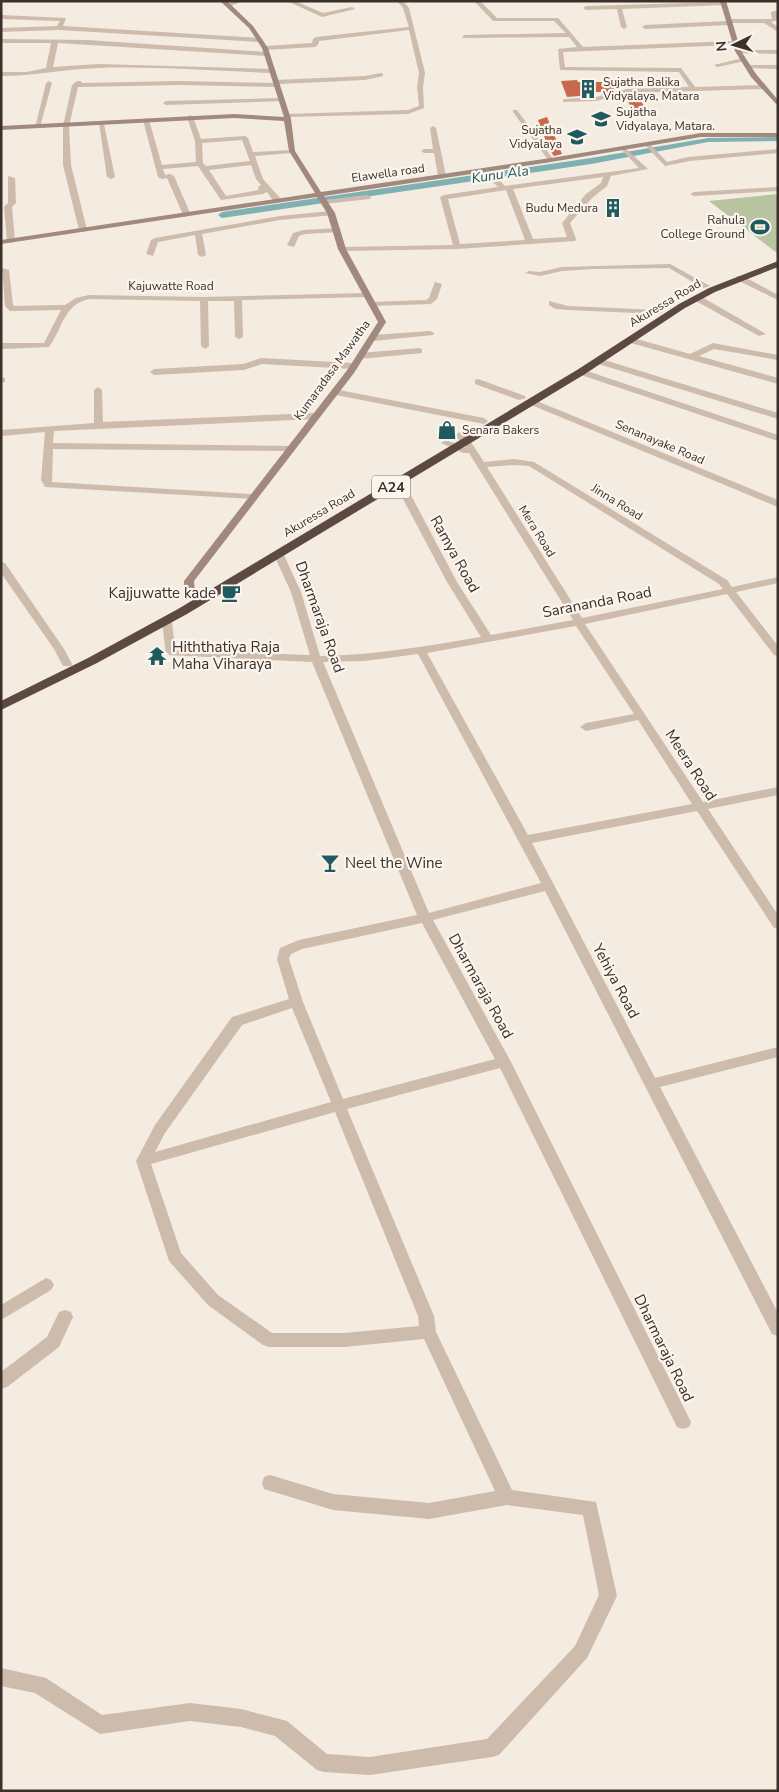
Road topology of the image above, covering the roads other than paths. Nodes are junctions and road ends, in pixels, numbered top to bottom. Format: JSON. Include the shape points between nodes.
{"nodes":[{"id":1,"x":240,"y":1,"type":"edge"},
{"id":2,"x":290,"y":1,"type":"edge"},
{"id":3,"x":400,"y":1,"type":"edge"},
{"id":4,"x":477,"y":1,"type":"edge"},
{"id":5,"x":225,"y":3,"type":"edge"},
{"id":6,"x":724,"y":3,"type":"edge"},
{"id":7,"x":586,"y":8,"type":"dead end"},
{"id":8,"x":619,"y":8,"type":"junction"},
{"id":9,"x":352,"y":9,"type":"dead end"},
{"id":10,"x":778,"y":12,"type":"edge"},
{"id":11,"x":1,"y":17,"type":"edge"},
{"id":12,"x":765,"y":21,"type":"junction"},
{"id":13,"x":729,"y":22,"type":"junction"},
{"id":14,"x":645,"y":27,"type":"dead end"},
{"id":15,"x":59,"y":28,"type":"junction"},
{"id":16,"x":412,"y":28,"type":"junction"},
{"id":17,"x":624,"y":28,"type":"dead end"},
{"id":18,"x":1,"y":30,"type":"edge"},
{"id":19,"x":730,"y":30,"type":"junction"},
{"id":20,"x":740,"y":30,"type":"dead end"},
{"id":21,"x":778,"y":30,"type":"edge"},
{"id":22,"x":571,"y":35,"type":"junction"},
{"id":23,"x":464,"y":37,"type":"dead end"},
{"id":24,"x":260,"y":40,"type":"junction"},
{"id":25,"x":1,"y":41,"type":"edge"},
{"id":26,"x":54,"y":41,"type":"junction"},
{"id":27,"x":734,"y":44,"type":"junction"},
{"id":28,"x":770,"y":44,"type":"dead end"},
{"id":29,"x":581,"y":48,"type":"junction"},
{"id":30,"x":266,"y":51,"type":"junction"},
{"id":31,"x":738,"y":52,"type":"junction"},
{"id":32,"x":778,"y":52,"type":"edge"},
{"id":33,"x":743,"y":60,"type":"junction"},
{"id":34,"x":717,"y":65,"type":"dead end"},
{"id":35,"x":748,"y":67,"type":"junction"},
{"id":36,"x":778,"y":67,"type":"edge"},
{"id":37,"x":49,"y":69,"type":"junction"},
{"id":38,"x":273,"y":71,"type":"junction"},
{"id":39,"x":1,"y":74,"type":"edge"},
{"id":40,"x":381,"y":75,"type":"dead end"},
{"id":41,"x":49,"y":83,"type":"dead end"},
{"id":42,"x":276,"y":84,"type":"junction"},
{"id":43,"x":762,"y":87,"type":"junction"},
{"id":44,"x":693,"y":89,"type":"junction"},
{"id":45,"x":774,"y":95,"type":"edge"},
{"id":46,"x":281,"y":100,"type":"junction"},
{"id":47,"x":565,"y":101,"type":"dead end"},
{"id":48,"x":166,"y":102,"type":"dead end"},
{"id":49,"x":778,"y":104,"type":"edge"},
{"id":50,"x":515,"y":111,"type":"dead end"},
{"id":51,"x":190,"y":117,"type":"junction"},
{"id":52,"x":287,"y":117,"type":"junction"},
{"id":53,"x":146,"y":120,"type":"junction"},
{"id":54,"x":101,"y":124,"type":"junction"},
{"id":55,"x":66,"y":126,"type":"junction"},
{"id":56,"x":38,"y":127,"type":"junction"},
{"id":57,"x":1,"y":128,"type":"edge"},
{"id":58,"x":433,"y":128,"type":"dead end"},
{"id":59,"x":778,"y":135,"type":"edge"},
{"id":60,"x":198,"y":141,"type":"junction"},
{"id":61,"x":647,"y":144,"type":"junction"},
{"id":62,"x":622,"y":148,"type":"junction"},
{"id":63,"x":292,"y":151,"type":"junction"},
{"id":64,"x":424,"y":151,"type":"dead end"},
{"id":65,"x":437,"y":151,"type":"junction"},
{"id":66,"x":778,"y":152,"type":"edge"},
{"id":67,"x":251,"y":154,"type":"junction"},
{"id":68,"x":551,"y":160,"type":"junction"},
{"id":69,"x":252,"y":163,"type":"junction"},
{"id":70,"x":202,"y":166,"type":"junction"},
{"id":71,"x":159,"y":167,"type":"junction"},
{"id":72,"x":485,"y":170,"type":"junction"},
{"id":73,"x":608,"y":174,"type":"junction"},
{"id":74,"x":442,"y":176,"type":"junction"},
{"id":75,"x":111,"y":177,"type":"dead end"},
{"id":76,"x":11,"y":178,"type":"dead end"},
{"id":77,"x":266,"y":186,"type":"junction"},
{"id":78,"x":506,"y":188,"type":"junction"},
{"id":79,"x":778,"y":188,"type":"edge"},
{"id":80,"x":694,"y":194,"type":"dead end"},
{"id":81,"x":367,"y":197,"type":"dead end"},
{"id":82,"x":322,"y":198,"type":"junction"},
{"id":83,"x":277,"y":200,"type":"junction"},
{"id":84,"x":331,"y":213,"type":"junction"},
{"id":85,"x":186,"y":215,"type":"junction"},
{"id":86,"x":83,"y":230,"type":"junction"},
{"id":87,"x":337,"y":230,"type":"junction"},
{"id":88,"x":198,"y":233,"type":"junction"},
{"id":89,"x":11,"y":241,"type":"junction"},
{"id":90,"x":1,"y":242,"type":"edge"},
{"id":91,"x":530,"y":242,"type":"junction"},
{"id":92,"x":291,"y":245,"type":"dead end"},
{"id":93,"x":457,"y":248,"type":"junction"},
{"id":94,"x":342,"y":249,"type":"junction"},
{"id":95,"x":150,"y":254,"type":"dead end"},
{"id":96,"x":202,"y":254,"type":"dead end"},
{"id":97,"x":778,"y":258,"type":"edge"},
{"id":98,"x":778,"y":264,"type":"edge"},
{"id":99,"x":6,"y":270,"type":"dead end"},
{"id":100,"x":529,"y":273,"type":"dead end"},
{"id":101,"x":740,"y":278,"type":"junction"},
{"id":102,"x":438,"y":284,"type":"dead end"},
{"id":103,"x":706,"y":286,"type":"junction"},
{"id":104,"x":238,"y":297,"type":"junction"},
{"id":105,"x":697,"y":298,"type":"junction"},
{"id":106,"x":778,"y":298,"type":"edge"},
{"id":107,"x":204,"y":299,"type":"junction"},
{"id":108,"x":369,"y":300,"type":"junction"},
{"id":109,"x":552,"y":303,"type":"dead end"},
{"id":110,"x":66,"y":307,"type":"junction"},
{"id":111,"x":658,"y":312,"type":"junction"},
{"id":112,"x":430,"y":333,"type":"dead end"},
{"id":113,"x":762,"y":334,"type":"dead end"},
{"id":114,"x":239,"y":337,"type":"dead end"},
{"id":115,"x":373,"y":338,"type":"junction"},
{"id":116,"x":630,"y":340,"type":"junction"},
{"id":117,"x":1,"y":346,"type":"edge"},
{"id":118,"x":205,"y":346,"type":"dead end"},
{"id":119,"x":419,"y":352,"type":"dead end"},
{"id":120,"x":602,"y":354,"type":"junction"},
{"id":121,"x":360,"y":356,"type":"junction"},
{"id":122,"x":692,"y":357,"type":"junction"},
{"id":123,"x":778,"y":358,"type":"edge"},
{"id":124,"x":353,"y":366,"type":"junction"},
{"id":125,"x":154,"y":372,"type":"dead end"},
{"id":126,"x":581,"y":372,"type":"junction"},
{"id":127,"x":778,"y":381,"type":"edge"},
{"id":128,"x":478,"y":382,"type":"dead end"},
{"id":129,"x":98,"y":390,"type":"dead end"},
{"id":130,"x":334,"y":392,"type":"junction"},
{"id":131,"x":527,"y":400,"type":"junction"},
{"id":132,"x":316,"y":416,"type":"junction"},
{"id":133,"x":778,"y":416,"type":"edge"},
{"id":134,"x":484,"y":421,"type":"junction"},
{"id":135,"x":99,"y":425,"type":"junction"},
{"id":136,"x":50,"y":430,"type":"junction"},
{"id":137,"x":1,"y":433,"type":"edge"},
{"id":138,"x":778,"y":438,"type":"edge"},
{"id":139,"x":457,"y":441,"type":"junction"},
{"id":140,"x":50,"y":446,"type":"junction"},
{"id":141,"x":290,"y":448,"type":"junction"},
{"id":142,"x":481,"y":465,"type":"junction"},
{"id":143,"x":399,"y":482,"type":"junction"},
{"id":144,"x":251,"y":497,"type":"junction"},
{"id":145,"x":778,"y":504,"type":"edge"},
{"id":146,"x":278,"y":553,"type":"junction"},
{"id":147,"x":1,"y":565,"type":"edge"},
{"id":148,"x":778,"y":580,"type":"edge"},
{"id":149,"x":731,"y":591,"type":"junction"},
{"id":150,"x":192,"y":596,"type":"junction"},
{"id":151,"x":202,"y":601,"type":"junction"},
{"id":152,"x":167,"y":621,"type":"junction"},
{"id":153,"x":579,"y":622,"type":"junction"},
{"id":154,"x":488,"y":639,"type":"junction"},
{"id":155,"x":421,"y":650,"type":"junction"},
{"id":156,"x":778,"y":653,"type":"edge"},
{"id":157,"x":316,"y":659,"type":"junction"},
{"id":158,"x":67,"y":664,"type":"junction"},
{"id":159,"x":1,"y":696,"type":"edge"},
{"id":160,"x":1,"y":706,"type":"edge"},
{"id":161,"x":642,"y":716,"type":"junction"},
{"id":162,"x":586,"y":727,"type":"dead end"},
{"id":163,"x":778,"y":791,"type":"edge"},
{"id":164,"x":700,"y":806,"type":"junction"},
{"id":165,"x":525,"y":840,"type":"junction"},
{"id":166,"x":547,"y":886,"type":"junction"},
{"id":167,"x":425,"y":918,"type":"junction"},
{"id":168,"x":778,"y":925,"type":"edge"},
{"id":169,"x":296,"y":1002,"type":"junction"},
{"id":170,"x":778,"y":1052,"type":"edge"},
{"id":171,"x":504,"y":1062,"type":"junction"},
{"id":172,"x":652,"y":1084,"type":"junction"},
{"id":173,"x":339,"y":1105,"type":"junction"},
{"id":174,"x":143,"y":1161,"type":"junction"},
{"id":175,"x":46,"y":1285,"type":"dead end"},
{"id":176,"x":1,"y":1313,"type":"edge"},
{"id":177,"x":65,"y":1317,"type":"dead end"},
{"id":178,"x":778,"y":1329,"type":"edge"},
{"id":179,"x":428,"y":1332,"type":"junction"},
{"id":180,"x":1,"y":1382,"type":"edge"},
{"id":181,"x":682,"y":1422,"type":"dead end"},
{"id":182,"x":270,"y":1483,"type":"dead end"},
{"id":183,"x":506,"y":1497,"type":"junction"},
{"id":184,"x":1,"y":1677,"type":"edge"}],
"edges":[{"from":1,"to":5,"type":"street"},
{"from":2,"to":9,"type":"street","via":[[322,16]]},
{"from":3,"to":16,"type":"street","via":[[406,8]]},
{"from":4,"to":22,"type":"street","via":[[495,20],[556,19]]},
{"from":5,"to":24,"type":"main road","name":"Kumaradasa Mawatha"},
{"from":6,"to":8,"type":"street"},
{"from":6,"to":13,"type":"main road"},
{"from":7,"to":8,"type":"street"},
{"from":8,"to":17,"type":"street"},
{"from":10,"to":12,"type":"street","via":[[773,13],[775,20]]},
{"from":11,"to":15,"type":"street","via":[[64,19]]},
{"from":12,"to":13,"type":"street"},
{"from":12,"to":21,"type":"street"},
{"from":13,"to":14,"type":"street"},
{"from":13,"to":19,"type":"main road"},
{"from":15,"to":18,"type":"street"},
{"from":15,"to":24,"type":"street"},
{"from":16,"to":30,"type":"street","via":[[316,39],[314,45]]},
{"from":16,"to":52,"type":"street","via":[[422,73],[422,107],[417,110]]},
{"from":19,"to":20,"type":"street"},
{"from":19,"to":27,"type":"main road"},
{"from":22,"to":23,"type":"street"},
{"from":22,"to":29,"type":"street"},
{"from":24,"to":30,"type":"main road","name":"Kumaradasa Mawatha"},
{"from":25,"to":26,"type":"street"},
{"from":26,"to":30,"type":"street"},
{"from":26,"to":37,"type":"street"},
{"from":27,"to":28,"type":"street"},
{"from":27,"to":29,"type":"street"},
{"from":27,"to":31,"type":"main road"},
{"from":29,"to":44,"type":"street","via":[[560,50],[562,69],[682,70]]},
{"from":30,"to":38,"type":"main road","name":"Kumaradasa Mawatha"},
{"from":31,"to":32,"type":"street"},
{"from":31,"to":33,"type":"main road"},
{"from":33,"to":34,"type":"street"},
{"from":33,"to":35,"type":"main road"},
{"from":35,"to":36,"type":"street"},
{"from":35,"to":43,"type":"main road"},
{"from":37,"to":38,"type":"street","via":[[128,66]]},
{"from":37,"to":39,"type":"street","via":[[27,74]]},
{"from":38,"to":42,"type":"main road","name":"Kumaradasa Mawatha"},
{"from":40,"to":42,"type":"street"},
{"from":41,"to":56,"type":"street"},
{"from":42,"to":46,"type":"main road","name":"Kumaradasa Mawatha"},
{"from":42,"to":55,"type":"street","via":[[77,84]]},
{"from":43,"to":44,"type":"street"},
{"from":43,"to":45,"type":"main road"},
{"from":44,"to":47,"type":"street","via":[[627,91],[596,100]]},
{"from":45,"to":49,"type":"main road"},
{"from":46,"to":48,"type":"street"},
{"from":46,"to":52,"type":"main road","name":"Kumaradasa Mawatha"},
{"from":50,"to":68,"type":"street"},
{"from":51,"to":52,"type":"main road"},
{"from":51,"to":53,"type":"main road"},
{"from":51,"to":60,"type":"street"},
{"from":52,"to":63,"type":"main road","name":"Kumaradasa Mawatha"},
{"from":53,"to":54,"type":"main road"},
{"from":53,"to":71,"type":"street"},
{"from":54,"to":55,"type":"main road"},
{"from":54,"to":75,"type":"street"},
{"from":55,"to":56,"type":"main road"},
{"from":55,"to":86,"type":"street","via":[[67,165]]},
{"from":56,"to":57,"type":"main road"},
{"from":58,"to":65,"type":"street"},
{"from":59,"to":61,"type":"main road","name":"Elawella road","via":[[702,135]]},
{"from":60,"to":67,"type":"street","via":[[245,138]]},
{"from":60,"to":70,"type":"street"},
{"from":61,"to":62,"type":"main road","name":"Elawella road"},
{"from":61,"to":66,"type":"street","via":[[664,164],[688,158]]},
{"from":62,"to":68,"type":"main road","name":"Elawella road"},
{"from":62,"to":73,"type":"street","via":[[644,169]]},
{"from":63,"to":67,"type":"street"},
{"from":63,"to":82,"type":"main road","name":"Kumaradasa Mawatha"},
{"from":64,"to":65,"type":"street"},
{"from":65,"to":74,"type":"street"},
{"from":67,"to":69,"type":"street"},
{"from":68,"to":72,"type":"main road","name":"Elawella road"},
{"from":69,"to":70,"type":"street"},
{"from":69,"to":77,"type":"street"},
{"from":70,"to":71,"type":"street"},
{"from":70,"to":77,"type":"street","via":[[224,198],[263,192],[262,187]]},
{"from":71,"to":85,"type":"street","via":[[162,177],[170,176]]},
{"from":72,"to":74,"type":"main road","name":"Elawella road"},
{"from":72,"to":78,"type":"street"},
{"from":73,"to":78,"type":"street"},
{"from":73,"to":91,"type":"street","via":[[604,184],[566,223],[572,239]]},
{"from":74,"to":82,"type":"main road","name":"Elawella road"},
{"from":76,"to":89,"type":"street","via":[[12,203],[8,207]]},
{"from":77,"to":83,"type":"street"},
{"from":78,"to":91,"type":"street"},
{"from":78,"to":93,"type":"street","via":[[444,197]]},
{"from":79,"to":80,"type":"street"},
{"from":81,"to":82,"type":"street"},
{"from":82,"to":83,"type":"main road","name":"Elawella road"},
{"from":82,"to":84,"type":"main road","name":"Kumaradasa Mawatha"},
{"from":83,"to":85,"type":"main road","name":"Elawella road"},
{"from":84,"to":87,"type":"main road","name":"Kumaradasa Mawatha"},
{"from":84,"to":88,"type":"street","via":[[280,218]]},
{"from":85,"to":86,"type":"main road","name":"Elawella road"},
{"from":86,"to":89,"type":"main road","name":"Elawella road"},
{"from":87,"to":92,"type":"street","via":[[304,232],[296,235]]},
{"from":87,"to":94,"type":"main road","name":"Kumaradasa Mawatha"},
{"from":88,"to":95,"type":"street","via":[[155,240]]},
{"from":88,"to":96,"type":"street"},
{"from":89,"to":90,"type":"main road","name":"Elawella road"},
{"from":91,"to":93,"type":"street"},
{"from":93,"to":94,"type":"street"},
{"from":94,"to":108,"type":"main road","name":"Kumaradasa Mawatha"},
{"from":97,"to":103,"type":"highway","name":"Akuressa Road","number":"A24"},
{"from":98,"to":101,"type":"highway","name":"Akuressa Road","number":"A24"},
{"from":99,"to":110,"type":"street","name":"Kajuwatte Road","via":[[9,306],[14,309]]},
{"from":100,"to":103,"type":"street","via":[[586,267],[670,266]]},
{"from":101,"to":105,"type":"highway","name":"Akuressa Road","number":"A24"},
{"from":101,"to":106,"type":"street"},
{"from":102,"to":108,"type":"street","name":"Kajuwatte Road","via":[[433,299],[428,302]]},
{"from":103,"to":111,"type":"highway","name":"Akuressa Road","number":"A24"},
{"from":104,"to":107,"type":"street","name":"Kajuwatte Road"},
{"from":104,"to":108,"type":"street","name":"Kajuwatte Road"},
{"from":104,"to":114,"type":"street"},
{"from":105,"to":113,"type":"street"},
{"from":105,"to":116,"type":"highway","name":"Akuressa Road","number":"A24"},
{"from":107,"to":110,"type":"street","name":"Kajuwatte Road","via":[[89,298],[75,299]]},
{"from":107,"to":118,"type":"street"},
{"from":108,"to":115,"type":"main road","name":"Kumaradasa Mawatha","via":[[382,322]]},
{"from":109,"to":111,"type":"street","via":[[568,308]]},
{"from":110,"to":117,"type":"street","via":[[46,345]]},
{"from":111,"to":120,"type":"highway","name":"Akuressa Road","number":"A24"},
{"from":112,"to":115,"type":"street"},
{"from":115,"to":121,"type":"main road","name":"Kumaradasa Mawatha"},
{"from":116,"to":120,"type":"highway","name":"Akuressa Road","number":"A24"},
{"from":116,"to":122,"type":"street"},
{"from":119,"to":121,"type":"street"},
{"from":120,"to":126,"type":"highway","name":"Akuressa Road","number":"A24"},
{"from":120,"to":131,"type":"highway","name":"Akuressa Road","number":"A24"},
{"from":120,"to":133,"type":"street"},
{"from":121,"to":124,"type":"main road","name":"Kumaradasa Mawatha"},
{"from":122,"to":123,"type":"street","via":[[713,346]]},
{"from":122,"to":127,"type":"street"},
{"from":124,"to":125,"type":"street","via":[[261,360],[244,367]]},
{"from":124,"to":130,"type":"main road","name":"Kumaradasa Mawatha"},
{"from":126,"to":131,"type":"highway","name":"Akuressa Road","number":"A24"},
{"from":126,"to":138,"type":"street"},
{"from":128,"to":131,"type":"street","name":"Senanayake Road"},
{"from":129,"to":135,"type":"street"},
{"from":130,"to":132,"type":"main road","name":"Kumaradasa Mawatha"},
{"from":130,"to":134,"type":"street"},
{"from":131,"to":134,"type":"highway","name":"Akuressa Road","number":"A24"},
{"from":131,"to":139,"type":"highway","name":"Akuressa Road","number":"A24"},
{"from":131,"to":145,"type":"street","name":"Senanayake Road"},
{"from":132,"to":135,"type":"street"},
{"from":132,"to":141,"type":"main road","name":"Kumaradasa Mawatha"},
{"from":134,"to":139,"type":"highway","name":"Akuressa Road","number":"A24"},
{"from":135,"to":136,"type":"street"},
{"from":136,"to":137,"type":"street"},
{"from":136,"to":140,"type":"street"},
{"from":139,"to":142,"type":"street","name":"Mera Road","via":[[474,453]]},
{"from":139,"to":143,"type":"highway","name":"Akuressa Road","number":"A24"},
{"from":139,"to":150,"type":"highway","name":"Akuressa Road","number":"A24"},
{"from":140,"to":141,"type":"street"},
{"from":140,"to":144,"type":"street","via":[[48,485]]},
{"from":141,"to":144,"type":"main road","name":"Kumaradasa Mawatha"},
{"from":142,"to":149,"type":"street","name":"Jinna Road","via":[[531,464],[723,582]]},
{"from":142,"to":153,"type":"street","name":"Mera Road"},
{"from":143,"to":146,"type":"highway","name":"Akuressa Road","number":"A24"},
{"from":143,"to":154,"type":"street","name":"Ramya Road","via":[[452,582]]},
{"from":144,"to":150,"type":"main road","name":"Kumaradasa Mawatha","via":[[190,581],[188,589]]},
{"from":146,"to":151,"type":"highway","name":"Akuressa Road","number":"A24"},
{"from":146,"to":157,"type":"street","name":"Dharmaraja Road","via":[[296,592]]},
{"from":147,"to":158,"type":"street"},
{"from":148,"to":149,"type":"street","name":"Sarananda Road"},
{"from":149,"to":153,"type":"street","name":"Sarananda Road"},
{"from":149,"to":156,"type":"street","name":"Jinna Road"},
{"from":150,"to":151,"type":"main road"},
{"from":150,"to":158,"type":"highway","name":"Akuressa Road","number":"A24"},
{"from":151,"to":152,"type":"highway","name":"Akuressa Road","number":"A24"},
{"from":152,"to":157,"type":"street","name":"Sarananda Road","via":[[170,653]]},
{"from":152,"to":160,"type":"highway","name":"Akuressa Road","number":"A24"},
{"from":153,"to":154,"type":"street","name":"Sarananda Road"},
{"from":153,"to":161,"type":"street","name":"Meera Road"},
{"from":154,"to":155,"type":"street","name":"Sarananda Road"},
{"from":155,"to":157,"type":"street","name":"Sarananda Road","via":[[365,658]]},
{"from":155,"to":165,"type":"street","name":"Yehiya Road"},
{"from":157,"to":167,"type":"street","name":"Dharmaraja Road"},
{"from":158,"to":159,"type":"highway","name":"Akuressa Road","number":"A24"},
{"from":161,"to":162,"type":"street"},
{"from":161,"to":164,"type":"street","name":"Meera Road"},
{"from":163,"to":164,"type":"street"},
{"from":164,"to":165,"type":"street"},
{"from":164,"to":168,"type":"street","name":"Meera Road"},
{"from":165,"to":166,"type":"street","name":"Yehiya Road"},
{"from":166,"to":167,"type":"street"},
{"from":166,"to":172,"type":"street","name":"Yehiya Road"},
{"from":167,"to":169,"type":"street","via":[[299,945],[285,951],[283,959]]},
{"from":167,"to":171,"type":"street","name":"Dharmaraja Road"},
{"from":169,"to":173,"type":"street"},
{"from":169,"to":174,"type":"street","via":[[237,1021],[160,1129]]},
{"from":170,"to":172,"type":"street"},
{"from":171,"to":173,"type":"street"},
{"from":171,"to":181,"type":"street","name":"Dharmaraja Road"},
{"from":172,"to":178,"type":"street","name":"Yehiya Road"},
{"from":173,"to":174,"type":"street"},
{"from":173,"to":179,"type":"street","via":[[426,1316]]},
{"from":174,"to":179,"type":"street","via":[[174,1256],[213,1300],[269,1340],[344,1340]]},
{"from":175,"to":176,"type":"street"},
{"from":177,"to":180,"type":"street","via":[[53,1342]]},
{"from":179,"to":183,"type":"street"},
{"from":182,"to":183,"type":"street","via":[[332,1502],[429,1511]]},
{"from":183,"to":184,"type":"street","via":[[590,1508],[608,1596],[581,1652],[492,1748],[370,1766],[324,1763],[280,1728],[241,1718],[190,1712],[100,1726],[39,1685]]}]}
